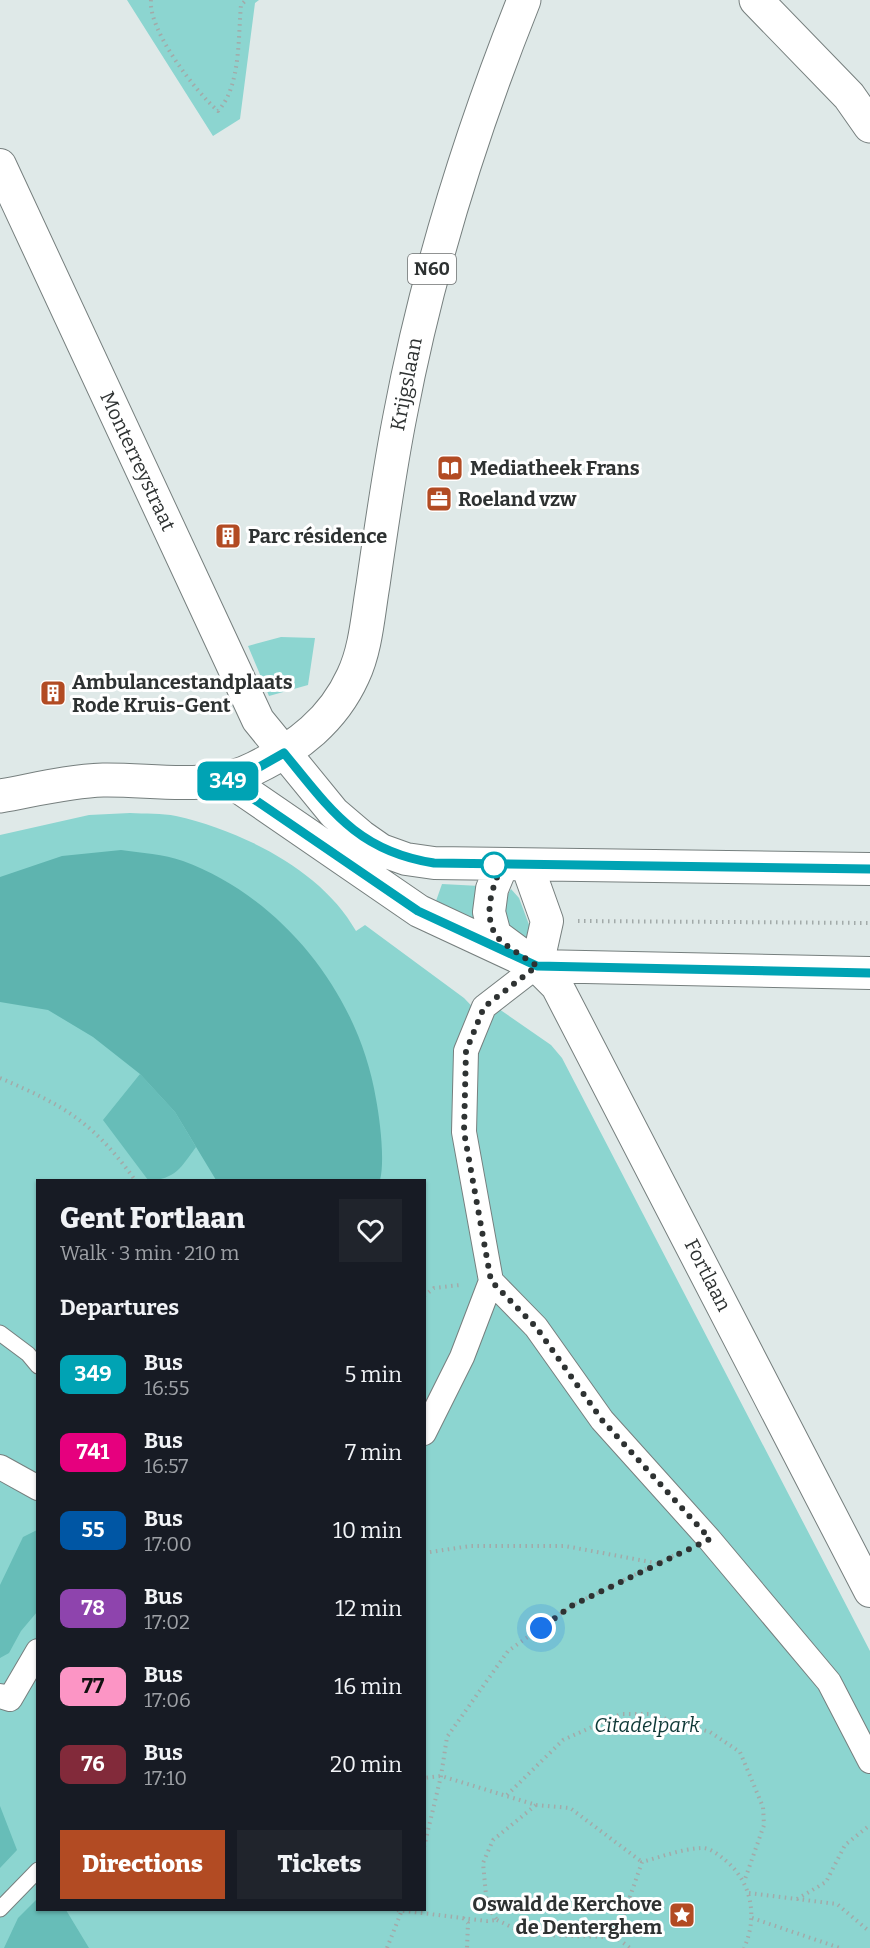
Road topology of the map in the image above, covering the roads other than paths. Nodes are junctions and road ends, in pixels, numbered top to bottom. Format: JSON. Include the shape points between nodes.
{"nodes":[{"id":1,"x":524,"y":0,"type":"edge"},
{"id":2,"x":756,"y":0,"type":"edge"},
{"id":3,"x":870,"y":126,"type":"edge"},
{"id":4,"x":0,"y":165,"type":"edge"},
{"id":5,"x":284,"y":753,"type":"junction"},
{"id":6,"x":226,"y":780,"type":"junction"},
{"id":7,"x":0,"y":796,"type":"edge"},
{"id":8,"x":515,"y":865,"type":"junction"},
{"id":9,"x":870,"y":869,"type":"edge"},
{"id":10,"x":537,"y":966,"type":"junction"},
{"id":11,"x":870,"y":973,"type":"edge"},
{"id":12,"x":491,"y":1281,"type":"junction"},
{"id":13,"x":0,"y":1333,"type":"edge"},
{"id":14,"x":36,"y":1364,"type":"edge"},
{"id":15,"x":426,"y":1428,"type":"edge"},
{"id":16,"x":0,"y":1467,"type":"edge"},
{"id":17,"x":36,"y":1487,"type":"edge"},
{"id":18,"x":870,"y":1591,"type":"edge"},
{"id":19,"x":36,"y":1654,"type":"edge"},
{"id":20,"x":5,"y":1698,"type":"edge"},
{"id":21,"x":870,"y":1761,"type":"edge"},
{"id":22,"x":36,"y":1872,"type":"edge"},
{"id":23,"x":0,"y":1909,"type":"edge"}],
"edges":[{"from":1,"to":5,"type":"main road","name":"Krijgslaan","number":"N60","via":[[455,189],[429,279],[395,439],[356,672],[343,698],[323,723]]},
{"from":2,"to":3,"type":"main road","via":[[849,96]]},
{"from":4,"to":5,"type":"street","name":"Monterreystraat","via":[[258,720]]},
{"from":5,"to":6,"type":"main road","number":"N60"},
{"from":5,"to":8,"type":"street","name":"Monterreystraat","via":[[334,813],[381,850],[434,863]]},
{"from":6,"to":7,"type":"main road","number":"N60","via":[[100,780]]},
{"from":6,"to":10,"type":"street","via":[[418,911]]},
{"from":8,"to":9,"type":"street","name":"Monterreystraat"},
{"from":8,"to":10,"type":"street","via":[[547,921]]},
{"from":8,"to":10,"type":"street","via":[[492,889],[489,912],[495,935]]},
{"from":10,"to":11,"type":"street"},
{"from":10,"to":12,"type":"street","via":[[484,1007],[466,1051],[464,1132]]},
{"from":10,"to":18,"type":"street","name":"Fortlaan","via":[[557,986],[587,1040]]},
{"from":12,"to":15,"type":"street","via":[[462,1357]]},
{"from":12,"to":21,"type":"street","via":[[536,1327],[602,1420],[710,1539],[829,1682]]},
{"from":13,"to":14,"type":"lane"},
{"from":16,"to":17,"type":"street"},
{"from":19,"to":20,"type":"street"},
{"from":22,"to":23,"type":"lane"}]}
